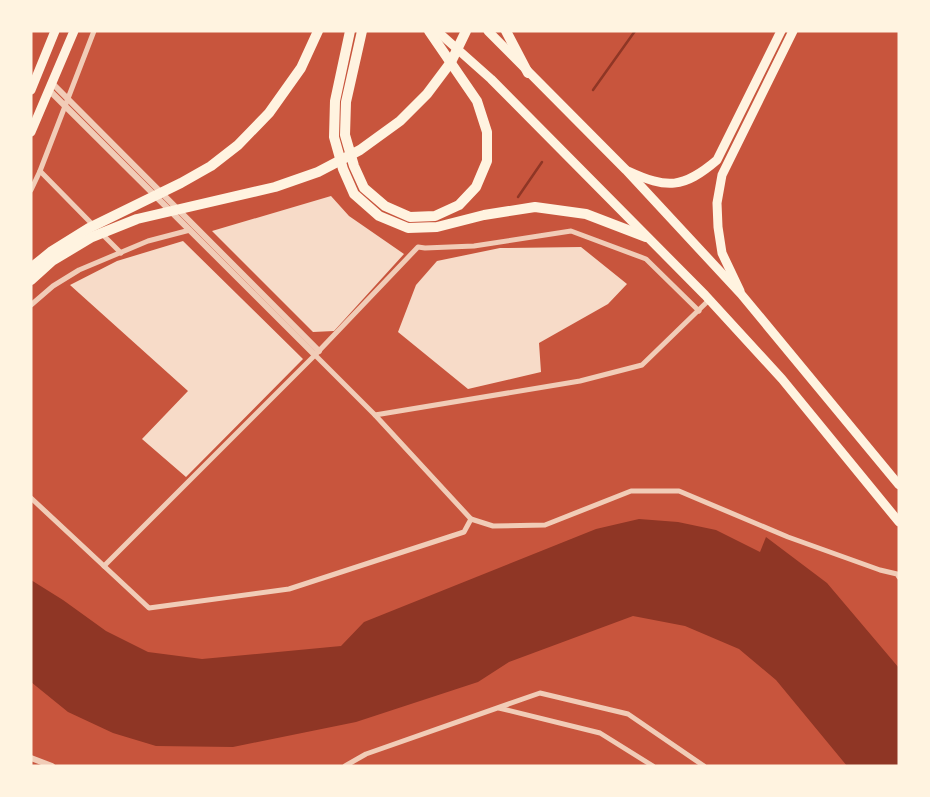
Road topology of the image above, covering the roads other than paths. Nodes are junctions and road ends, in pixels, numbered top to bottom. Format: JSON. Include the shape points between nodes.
{"nodes":[{"id":1,"x":55,"y":31,"type":"edge"},
{"id":2,"x":74,"y":31,"type":"edge"},
{"id":3,"x":94,"y":31,"type":"edge"},
{"id":4,"x":318,"y":31,"type":"edge"},
{"id":5,"x":350,"y":31,"type":"edge"},
{"id":6,"x":429,"y":31,"type":"edge"},
{"id":7,"x":436,"y":31,"type":"edge"},
{"id":8,"x":466,"y":31,"type":"edge"},
{"id":9,"x":488,"y":31,"type":"edge"},
{"id":10,"x":506,"y":31,"type":"edge"},
{"id":11,"x":781,"y":31,"type":"edge"},
{"id":12,"x":793,"y":31,"type":"edge"},
{"id":13,"x":362,"y":33,"type":"edge"},
{"id":14,"x":528,"y":73,"type":"junction"},
{"id":15,"x":32,"y":84,"type":"edge"},
{"id":16,"x":51,"y":87,"type":"junction"},
{"id":17,"x":68,"y":99,"type":"junction"},
{"id":18,"x":65,"y":106,"type":"junction"},
{"id":19,"x":31,"y":132,"type":"edge"},
{"id":20,"x":626,"y":170,"type":"junction"},
{"id":21,"x":40,"y":171,"type":"junction"},
{"id":22,"x":31,"y":190,"type":"edge"},
{"id":23,"x":190,"y":230,"type":"junction"},
{"id":24,"x":646,"y":237,"type":"junction"},
{"id":25,"x":121,"y":253,"type":"junction"},
{"id":26,"x":31,"y":268,"type":"edge"},
{"id":27,"x":31,"y":280,"type":"edge"},
{"id":28,"x":741,"y":294,"type":"junction"},
{"id":29,"x":709,"y":300,"type":"junction"},
{"id":30,"x":31,"y":305,"type":"edge"},
{"id":31,"x":699,"y":310,"type":"junction"},
{"id":32,"x":317,"y":353,"type":"junction"},
{"id":33,"x":375,"y":415,"type":"junction"},
{"id":34,"x":899,"y":485,"type":"edge"},
{"id":35,"x":31,"y":498,"type":"edge"},
{"id":36,"x":471,"y":519,"type":"junction"},
{"id":37,"x":899,"y":522,"type":"edge"},
{"id":38,"x":104,"y":566,"type":"junction"},
{"id":39,"x":899,"y":577,"type":"edge"},
{"id":40,"x":498,"y":708,"type":"junction"},
{"id":41,"x":31,"y":758,"type":"edge"},
{"id":42,"x":52,"y":766,"type":"edge"},
{"id":43,"x":345,"y":766,"type":"edge"},
{"id":44,"x":653,"y":766,"type":"edge"},
{"id":45,"x":704,"y":766,"type":"edge"}],
"edges":[{"from":1,"to":15,"type":"main road"},
{"from":2,"to":16,"type":"main road"},
{"from":3,"to":17,"type":"street"},
{"from":4,"to":26,"type":"highway","via":[[301,68],[268,113],[238,145],[181,183],[89,228]]},
{"from":5,"to":24,"type":"highway","via":[[335,101],[334,137],[354,194],[379,216],[408,228],[437,227],[534,206],[586,214]]},
{"from":6,"to":13,"type":"highway","via":[[477,101],[487,132],[487,161],[476,187],[459,205],[434,216],[410,217],[385,206],[364,188],[345,135],[346,102]]},
{"from":7,"to":24,"type":"main road","via":[[491,79]]},
{"from":8,"to":27,"type":"highway","via":[[451,62],[427,94],[400,121],[360,150],[318,172],[275,187],[137,219],[92,237],[52,261]]},
{"from":9,"to":14,"type":"main road"},
{"from":10,"to":14,"type":"highway"},
{"from":11,"to":20,"type":"main road","via":[[716,160],[685,182],[664,184]]},
{"from":12,"to":28,"type":"main road","via":[[722,175],[717,203],[722,253]]},
{"from":14,"to":20,"type":"main road"},
{"from":16,"to":17,"type":"street"},
{"from":16,"to":18,"type":"street"},
{"from":16,"to":19,"type":"main road"},
{"from":17,"to":18,"type":"street"},
{"from":17,"to":32,"type":"street"},
{"from":18,"to":21,"type":"street"},
{"from":18,"to":23,"type":"street"},
{"from":20,"to":28,"type":"main road"},
{"from":21,"to":22,"type":"street"},
{"from":21,"to":25,"type":"street"},
{"from":23,"to":25,"type":"street","via":[[148,241]]},
{"from":23,"to":32,"type":"street"},
{"from":24,"to":29,"type":"main road"},
{"from":25,"to":30,"type":"street","via":[[80,270],[53,286]]},
{"from":28,"to":34,"type":"main road"},
{"from":29,"to":31,"type":"street"},
{"from":29,"to":37,"type":"main road","via":[[782,380]]},
{"from":31,"to":32,"type":"street","via":[[646,259],[571,231],[474,246],[418,247]]},
{"from":31,"to":33,"type":"street","via":[[642,365],[580,381]]},
{"from":32,"to":33,"type":"street"},
{"from":32,"to":38,"type":"street"},
{"from":33,"to":36,"type":"street"},
{"from":35,"to":38,"type":"street"},
{"from":36,"to":38,"type":"street","via":[[464,532],[289,589],[170,606],[149,608]]},
{"from":36,"to":39,"type":"street","via":[[493,526],[544,524],[631,490],[679,492],[788,537]]},
{"from":40,"to":43,"type":"street","via":[[366,754]]},
{"from":40,"to":44,"type":"street","via":[[600,733]]},
{"from":40,"to":45,"type":"street","via":[[540,693],[628,714]]},
{"from":41,"to":42,"type":"street"}]}
